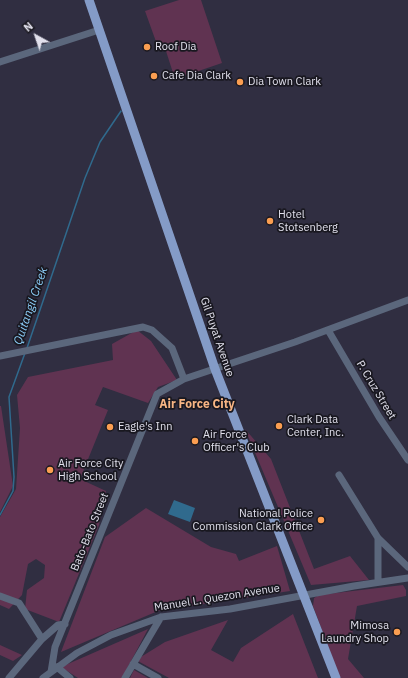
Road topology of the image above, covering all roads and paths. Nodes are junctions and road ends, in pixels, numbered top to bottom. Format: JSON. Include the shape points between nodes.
{"nodes":[{"id":1,"x":88,"y":0,"type":"edge"},
{"id":2,"x":99,"y":30,"type":"junction"},
{"id":3,"x":0,"y":62,"type":"edge"},
{"id":4,"x":408,"y":300,"type":"edge"},
{"id":5,"x":328,"y":330,"type":"junction"},
{"id":6,"x":0,"y":356,"type":"edge"},
{"id":7,"x":215,"y":369,"type":"junction"},
{"id":8,"x":184,"y":379,"type":"junction"},
{"id":9,"x":408,"y":460,"type":"edge"},
{"id":10,"x":339,"y":475,"type":"dead end"},
{"id":11,"x":378,"y":538,"type":"junction"},
{"id":12,"x":408,"y":567,"type":"edge"},
{"id":13,"x":408,"y":578,"type":"edge"},
{"id":14,"x":378,"y":582,"type":"junction"},
{"id":15,"x":303,"y":595,"type":"junction"},
{"id":16,"x":0,"y":596,"type":"edge"},
{"id":17,"x":161,"y":617,"type":"junction"},
{"id":18,"x":65,"y":624,"type":"junction"},
{"id":19,"x":42,"y":639,"type":"junction"},
{"id":20,"x":133,"y":664,"type":"junction"},
{"id":21,"x":58,"y":667,"type":"junction"},
{"id":22,"x":51,"y":672,"type":"junction"},
{"id":23,"x":10,"y":678,"type":"edge"},
{"id":24,"x":44,"y":678,"type":"edge"},
{"id":25,"x":70,"y":678,"type":"edge"},
{"id":26,"x":125,"y":678,"type":"edge"},
{"id":27,"x":158,"y":678,"type":"edge"},
{"id":28,"x":336,"y":678,"type":"edge"}],
"edges":[{"from":1,"to":2,"type":"main road","name":"Gil Puyat Avenue"},
{"from":2,"to":3,"type":"street"},
{"from":2,"to":7,"type":"main road","name":"Gil Puyat Avenue"},
{"from":4,"to":5,"type":"street","name":"Bato-Bato Street"},
{"from":5,"to":7,"type":"street","name":"Bato-Bato Street"},
{"from":5,"to":9,"type":"street","name":"P. Cruz Street","via":[[379,417]]},
{"from":6,"to":8,"type":"street","via":[[143,327],[152,330],[172,348]]},
{"from":7,"to":8,"type":"street","name":"Bato-Bato Street"},
{"from":7,"to":15,"type":"main road","name":"Gil Puyat Avenue"},
{"from":8,"to":18,"type":"street","name":"Bato-Bato Street","via":[[157,394]]},
{"from":10,"to":11,"type":"street"},
{"from":11,"to":12,"type":"street"},
{"from":11,"to":14,"type":"street"},
{"from":13,"to":14,"type":"street","name":"Manuel L. Quezon Avenue"},
{"from":14,"to":15,"type":"street","name":"Manuel L. Quezon Avenue"},
{"from":15,"to":17,"type":"street","name":"Manuel L. Quezon Avenue","via":[[230,609]]},
{"from":15,"to":28,"type":"main road","name":"Gil Puyat Avenue"},
{"from":16,"to":19,"type":"street","via":[[19,602]]},
{"from":17,"to":20,"type":"street"},
{"from":17,"to":21,"type":"street","name":"Manuel L. Quezon Avenue","via":[[111,635],[77,653]]},
{"from":18,"to":19,"type":"street","via":[[58,625]]},
{"from":18,"to":22,"type":"street","name":"Bato-Bato Street","via":[[55,647]]},
{"from":19,"to":23,"type":"street"},
{"from":20,"to":26,"type":"street"},
{"from":20,"to":27,"type":"street"},
{"from":21,"to":22,"type":"street","name":"Manuel L. Quezon Avenue"},
{"from":21,"to":25,"type":"street"},
{"from":22,"to":24,"type":"street","name":"Manuel L. Quezon Avenue"}]}
